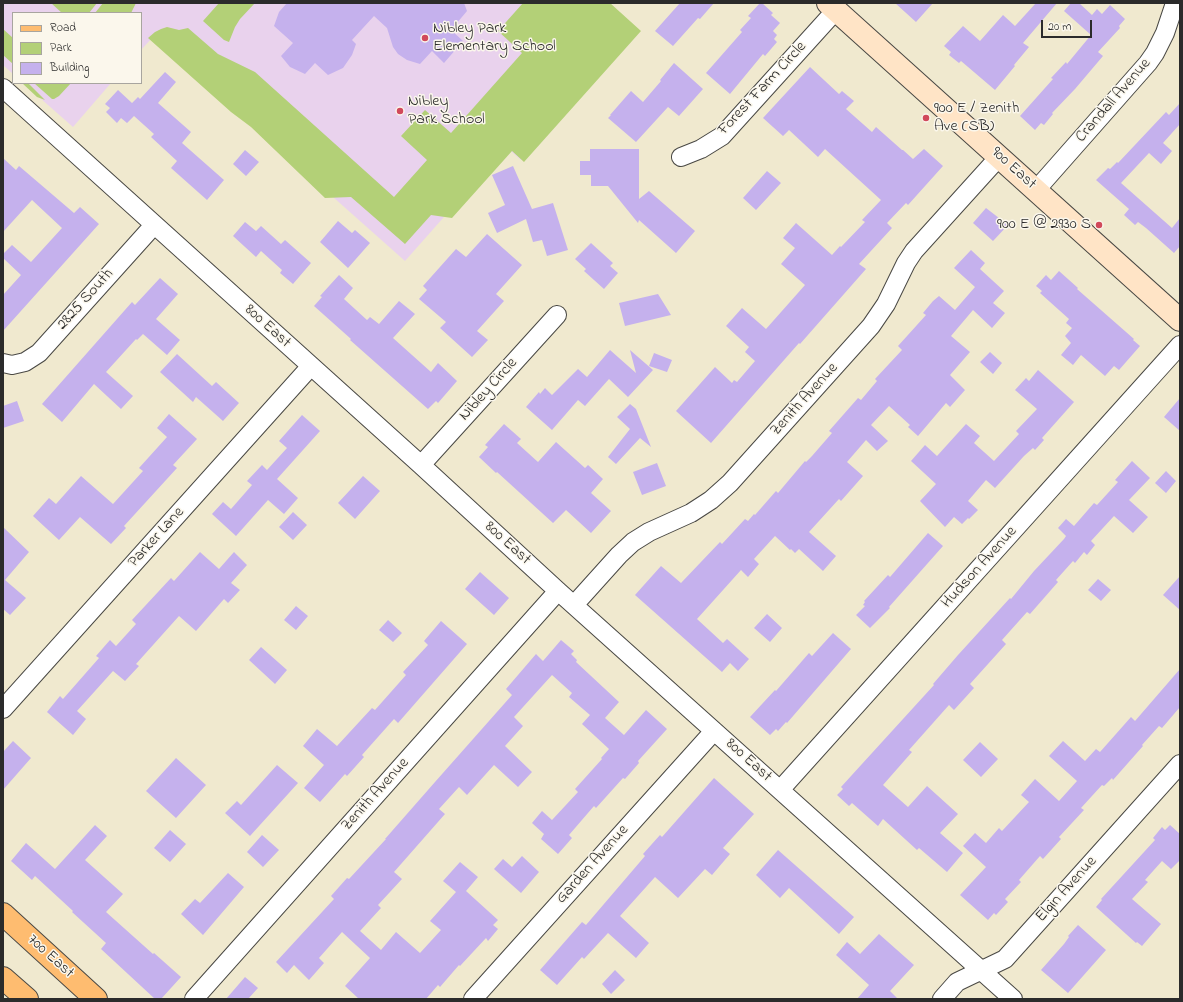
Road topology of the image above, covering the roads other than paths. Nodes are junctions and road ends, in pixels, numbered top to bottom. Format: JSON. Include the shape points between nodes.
{"nodes":[{"id":1,"x":832,"y":6,"type":"edge"},
{"id":2,"x":1176,"y":8,"type":"edge"},
{"id":3,"x":3,"y":88,"type":"edge"},
{"id":4,"x":681,"y":157,"type":"dead end"},
{"id":5,"x":999,"y":157,"type":"junction"},
{"id":6,"x":1036,"y":190,"type":"junction"},
{"id":7,"x":154,"y":225,"type":"junction"},
{"id":8,"x":557,"y":315,"type":"dead end"},
{"id":9,"x":1180,"y":320,"type":"edge"},
{"id":10,"x":1180,"y":346,"type":"edge"},
{"id":11,"x":7,"y":364,"type":"edge"},
{"id":12,"x":311,"y":366,"type":"junction"},
{"id":13,"x":421,"y":466,"type":"junction"},
{"id":14,"x":558,"y":591,"type":"junction"},
{"id":15,"x":574,"y":605,"type":"junction"},
{"id":16,"x":3,"y":709,"type":"edge"},
{"id":17,"x":714,"y":731,"type":"junction"},
{"id":18,"x":1180,"y":764,"type":"edge"},
{"id":19,"x":780,"y":790,"type":"junction"},
{"id":20,"x":3,"y":914,"type":"edge"},
{"id":21,"x":982,"y":971,"type":"junction"},
{"id":22,"x":3,"y":978,"type":"edge"},
{"id":23,"x":27,"y":999,"type":"edge"},
{"id":24,"x":96,"y":999,"type":"edge"},
{"id":25,"x":194,"y":999,"type":"edge"},
{"id":26,"x":473,"y":999,"type":"edge"},
{"id":27,"x":942,"y":999,"type":"edge"},
{"id":28,"x":1012,"y":999,"type":"edge"}],
"edges":[{"from":1,"to":4,"type":"street","name":"Forest Farm Circle","via":[[722,136],[702,149]]},
{"from":1,"to":5,"type":"street","name":"900 East"},
{"from":2,"to":6,"type":"street","name":"Crandall Avenue","via":[[1161,43],[1148,63]]},
{"from":3,"to":7,"type":"street","name":"800 East"},
{"from":5,"to":6,"type":"street","name":"900 East"},
{"from":5,"to":15,"type":"street","name":"Zenith Avenue","via":[[910,257],[886,304],[871,326],[730,483],[691,513],[633,542]]},
{"from":6,"to":9,"type":"street","name":"900 East"},
{"from":7,"to":11,"type":"street","name":"2825 South","via":[[39,353],[25,362]]},
{"from":7,"to":12,"type":"street","name":"800 East"},
{"from":8,"to":13,"type":"street","name":"Nibley Circle"},
{"from":10,"to":19,"type":"street","name":"Hudson Avenue"},
{"from":12,"to":13,"type":"street","name":"800 East"},
{"from":12,"to":16,"type":"street","name":"Parker Lane"},
{"from":13,"to":14,"type":"street","name":"800 East"},
{"from":14,"to":15,"type":"street","name":"800 East"},
{"from":14,"to":25,"type":"street","name":"Zenith Avenue"},
{"from":15,"to":17,"type":"street","name":"800 East"},
{"from":17,"to":19,"type":"street","name":"800 East"},
{"from":17,"to":26,"type":"street","name":"Garden Avenue"},
{"from":18,"to":21,"type":"street","name":"Elgin Avenue","via":[[1005,960]]},
{"from":19,"to":21,"type":"street","name":"800 East"},
{"from":20,"to":24,"type":"main road","name":"700 East"},
{"from":21,"to":27,"type":"street","name":"Elgin Avenue","via":[[957,982]]},
{"from":21,"to":28,"type":"street","name":"800 East"},
{"from":22,"to":23,"type":"main road"}]}
